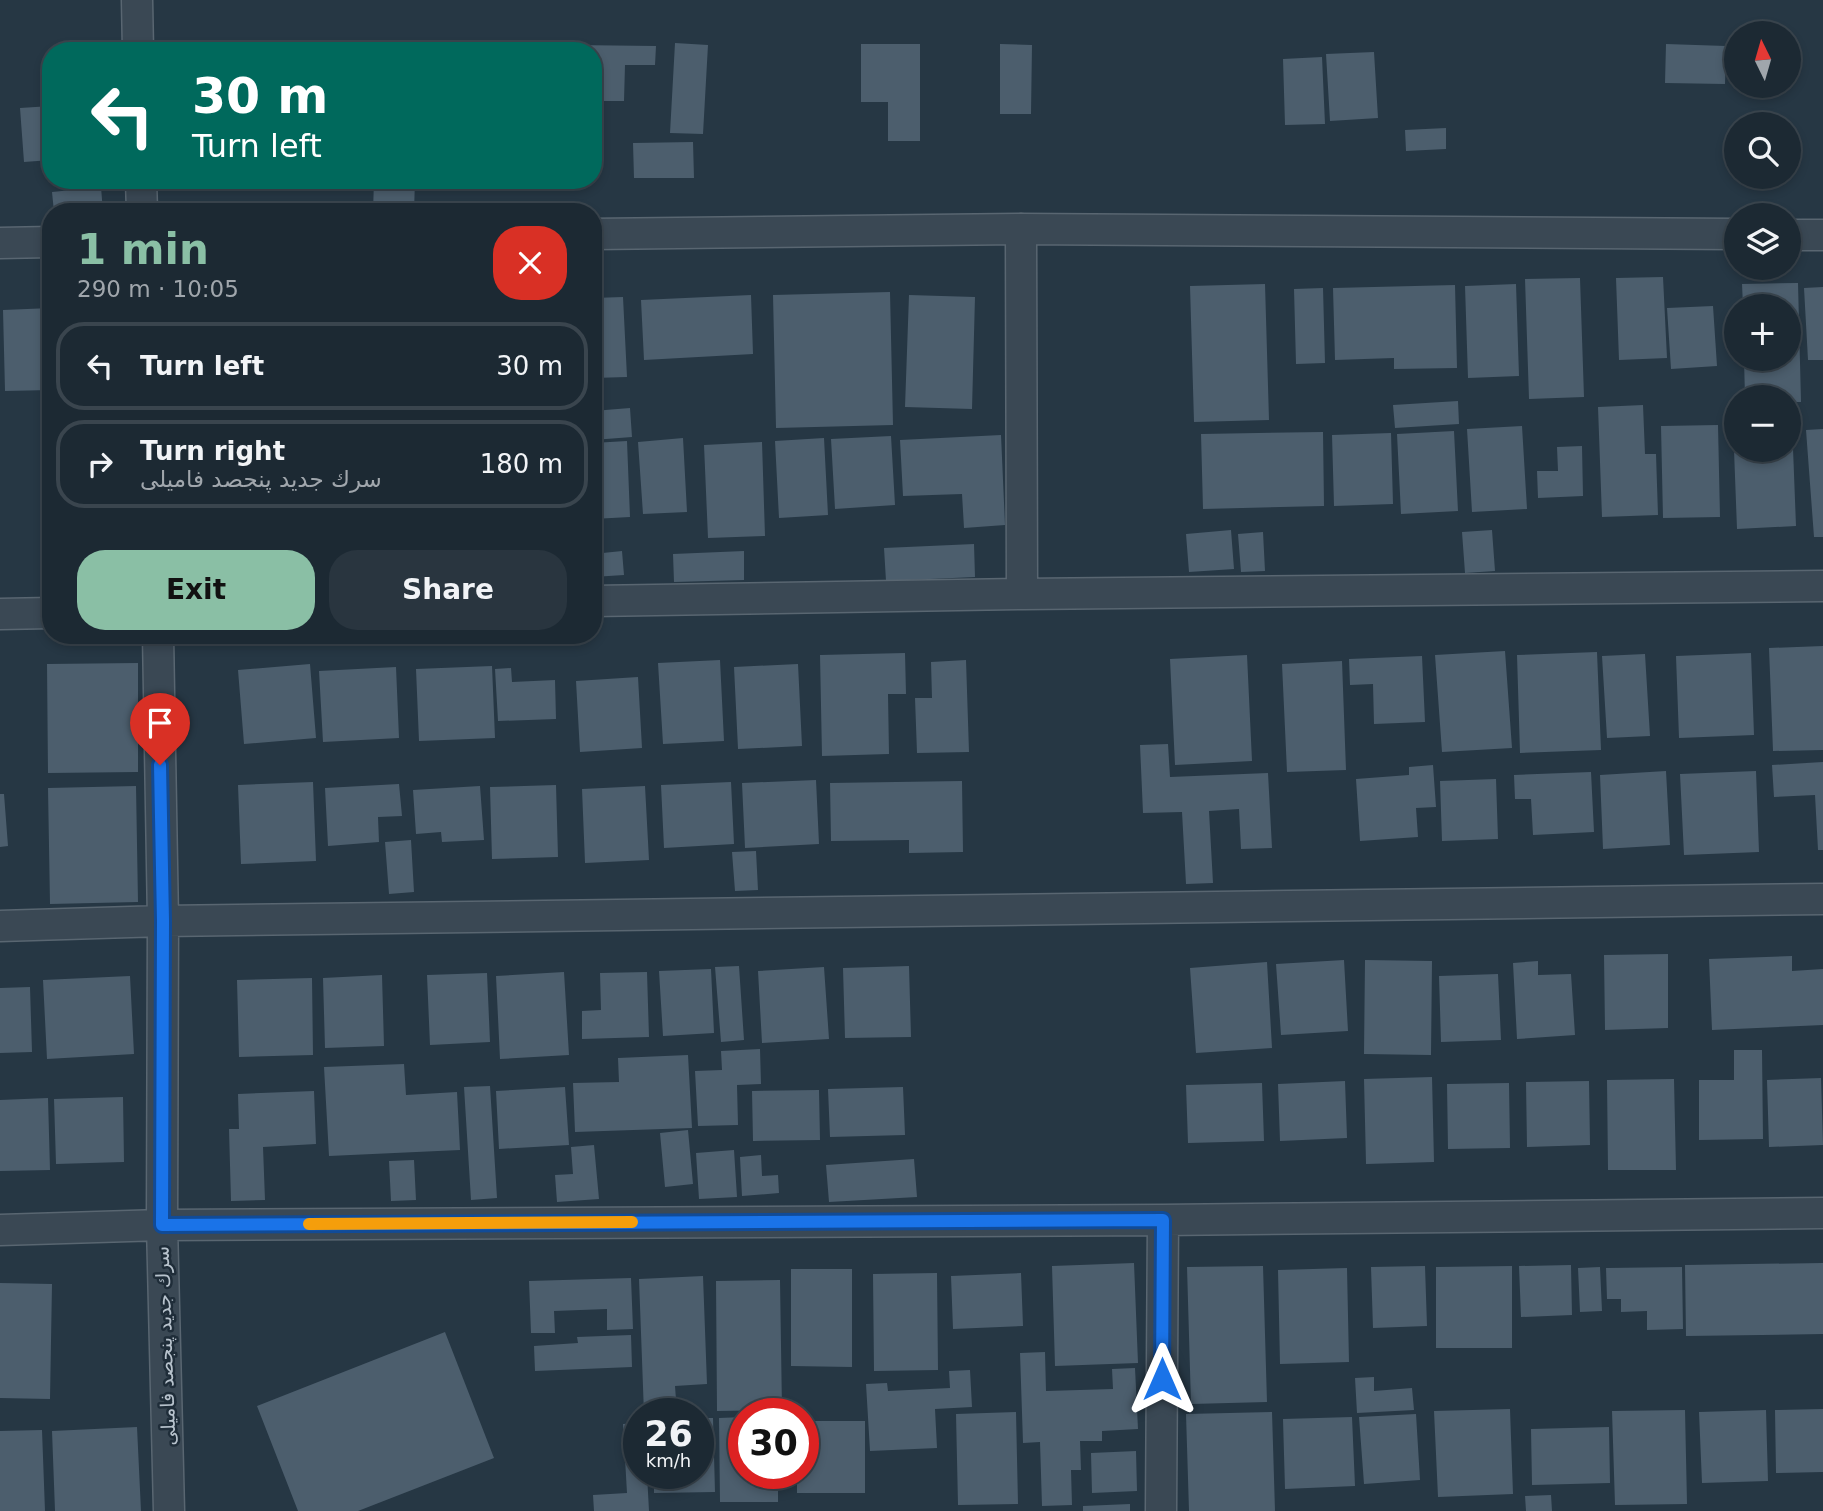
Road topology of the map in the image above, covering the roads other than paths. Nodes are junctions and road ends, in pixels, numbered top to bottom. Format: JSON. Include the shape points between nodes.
{"nodes":[{"id":1,"x":137,"y":0,"type":"edge"},
{"id":2,"x":138,"y":42,"type":"edge"},
{"id":3,"x":1021,"y":229,"type":"junction"},
{"id":4,"x":602,"y":234,"type":"edge"},
{"id":5,"x":1724,"y":234,"type":"edge"},
{"id":6,"x":1801,"y":235,"type":"edge"},
{"id":7,"x":1823,"y":235,"type":"edge"},
{"id":8,"x":42,"y":242,"type":"edge"},
{"id":9,"x":0,"y":243,"type":"edge"},
{"id":10,"x":1823,"y":586,"type":"edge"},
{"id":11,"x":1022,"y":594,"type":"junction"},
{"id":12,"x":602,"y":601,"type":"edge"},
{"id":13,"x":42,"y":612,"type":"edge"},
{"id":14,"x":0,"y":614,"type":"edge"},
{"id":15,"x":158,"y":644,"type":"edge"},
{"id":16,"x":1823,"y":899,"type":"edge"},
{"id":17,"x":163,"y":921,"type":"junction"},
{"id":18,"x":0,"y":926,"type":"edge"},
{"id":19,"x":1823,"y":1213,"type":"edge"},
{"id":20,"x":1163,"y":1220,"type":"junction"},
{"id":21,"x":162,"y":1225,"type":"junction"},
{"id":22,"x":0,"y":1230,"type":"edge"},
{"id":23,"x":169,"y":1511,"type":"edge"},
{"id":24,"x":1161,"y":1511,"type":"edge"}],
"edges":[{"from":1,"to":2,"type":"street"},
{"from":3,"to":4,"type":"street"},
{"from":3,"to":5,"type":"street"},
{"from":3,"to":11,"type":"street"},
{"from":6,"to":7,"type":"street"},
{"from":8,"to":9,"type":"street"},
{"from":10,"to":11,"type":"street"},
{"from":11,"to":12,"type":"street"},
{"from":13,"to":14,"type":"street"},
{"from":15,"to":17,"type":"street","name":"سرك جدید پنجصد فامیلی"},
{"from":16,"to":17,"type":"street"},
{"from":17,"to":18,"type":"street"},
{"from":17,"to":21,"type":"street","name":"سرك جدید پنجصد فامیلی"},
{"from":19,"to":20,"type":"street"},
{"from":20,"to":21,"type":"street"},
{"from":20,"to":24,"type":"street"},
{"from":21,"to":22,"type":"street"},
{"from":21,"to":23,"type":"street","name":"سرك جدید پنجصد فامیلی"}]}
